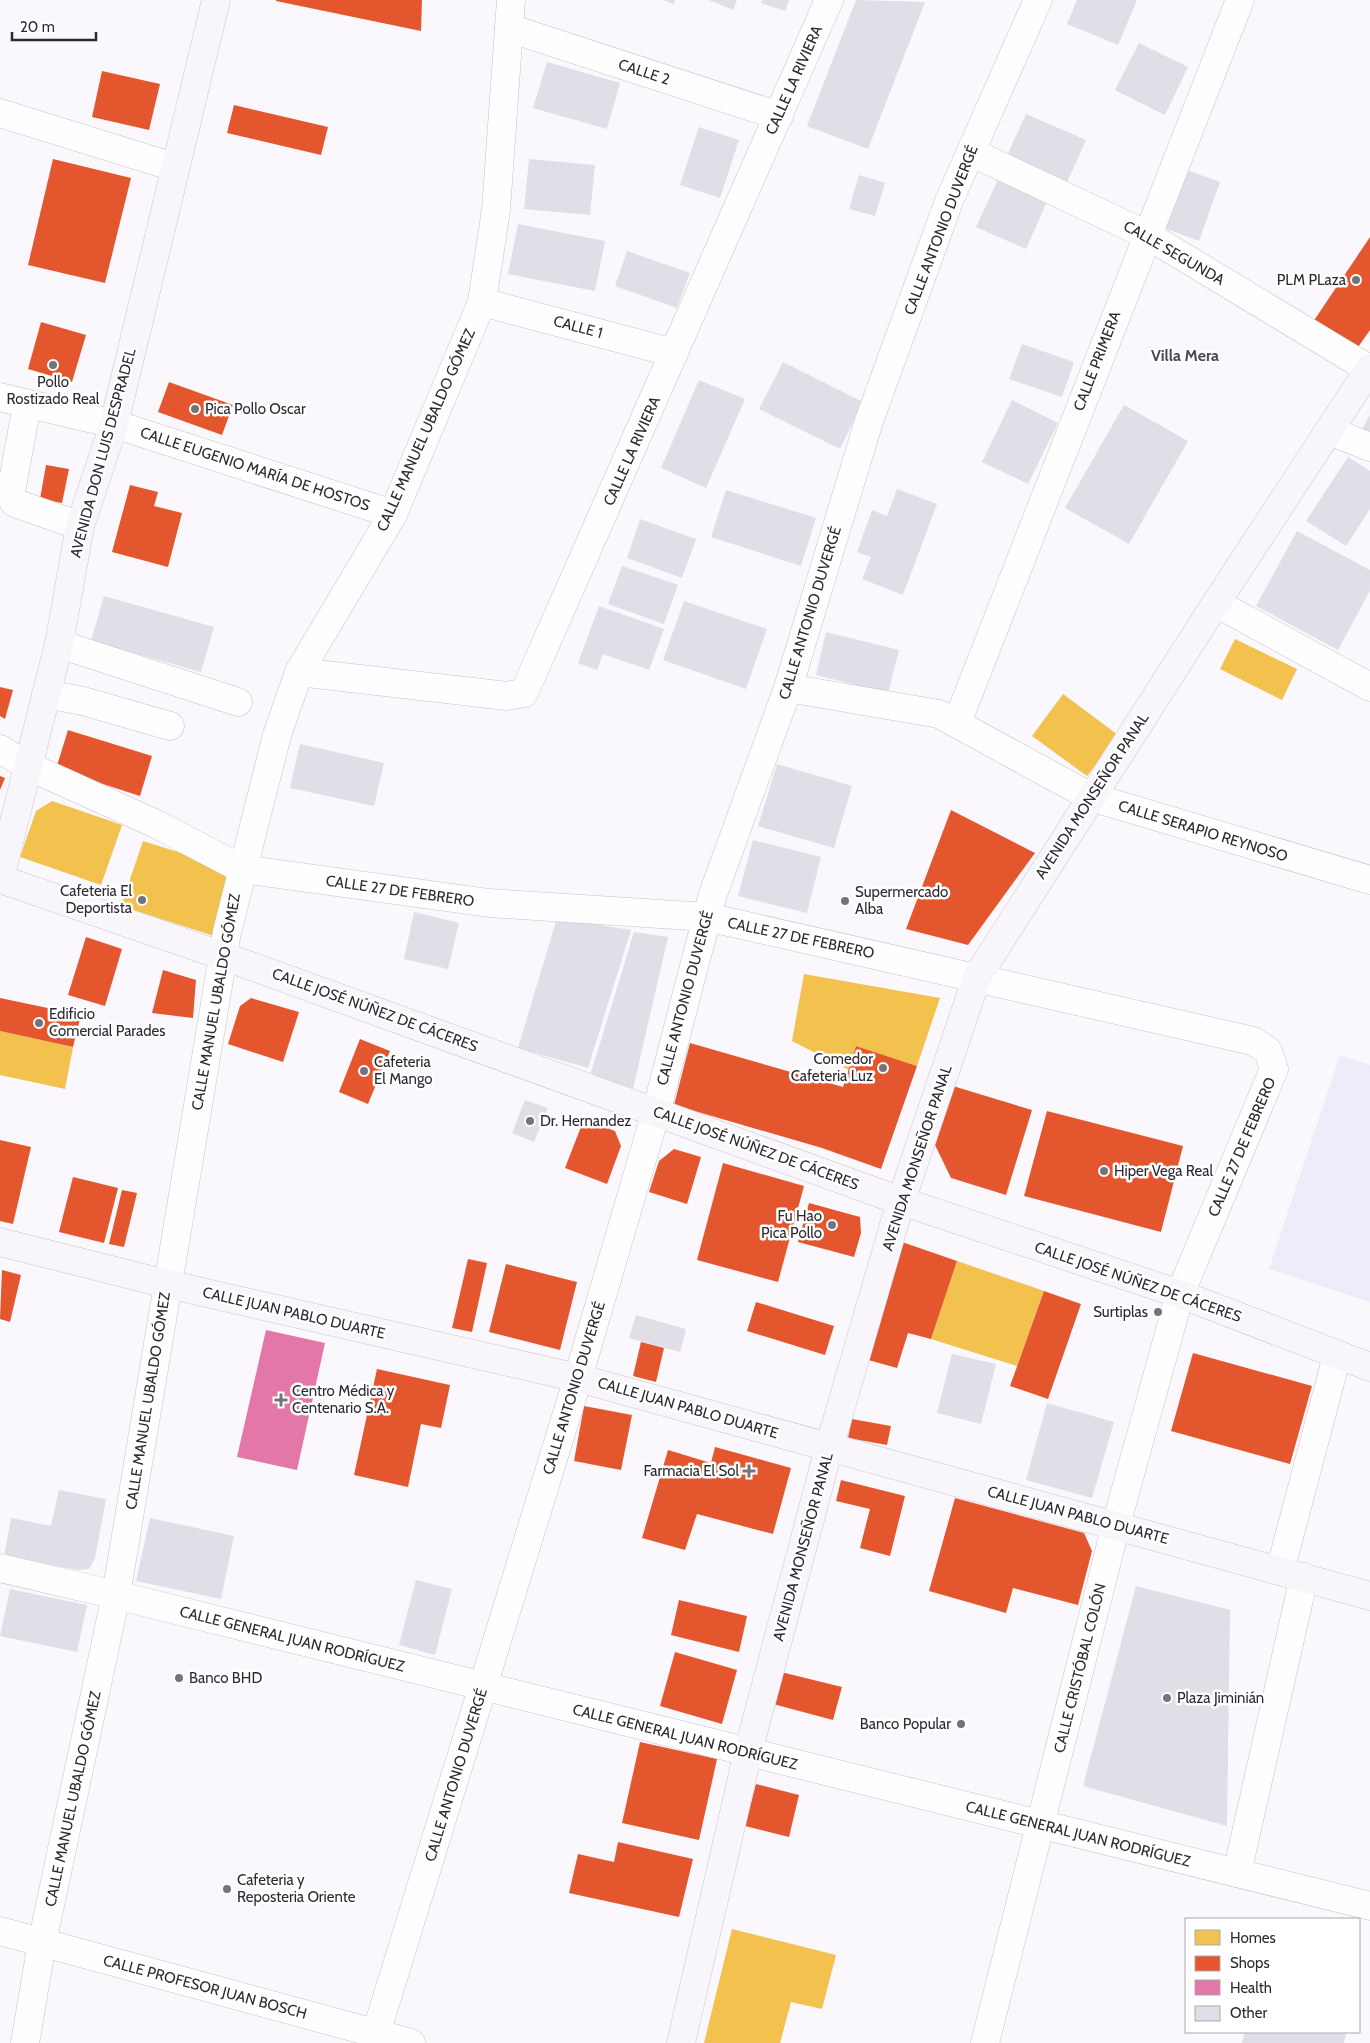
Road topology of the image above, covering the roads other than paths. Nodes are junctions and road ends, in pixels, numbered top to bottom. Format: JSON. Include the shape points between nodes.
{"nodes":[{"id":1,"x":216,"y":0,"type":"edge"},
{"id":2,"x":511,"y":0,"type":"edge"},
{"id":3,"x":829,"y":0,"type":"edge"},
{"id":4,"x":1038,"y":0,"type":"edge"},
{"id":5,"x":1240,"y":0,"type":"edge"},
{"id":6,"x":509,"y":28,"type":"junction"},
{"id":7,"x":0,"y":113,"type":"edge"},
{"id":8,"x":779,"y":116,"type":"junction"},
{"id":9,"x":971,"y":152,"type":"junction"},
{"id":10,"x":174,"y":167,"type":"junction"},
{"id":11,"x":1147,"y":235,"type":"junction"},
{"id":12,"x":482,"y":302,"type":"junction"},
{"id":13,"x":674,"y":353,"type":"junction"},
{"id":14,"x":1370,"y":368,"type":"edge"},
{"id":15,"x":0,"y":397,"type":"edge"},
{"id":16,"x":27,"y":405,"type":"junction"},
{"id":17,"x":114,"y":424,"type":"junction"},
{"id":18,"x":1330,"y":431,"type":"junction"},
{"id":19,"x":1370,"y":447,"type":"edge"},
{"id":20,"x":393,"y":514,"type":"junction"},
{"id":21,"x":80,"y":526,"type":"junction"},
{"id":22,"x":1216,"y":603,"type":"junction"},
{"id":23,"x":59,"y":644,"type":"junction"},
{"id":24,"x":299,"y":672,"type":"junction"},
{"id":25,"x":1370,"y":687,"type":"edge"},
{"id":26,"x":788,"y":688,"type":"junction"},
{"id":27,"x":46,"y":694,"type":"junction"},
{"id":28,"x":238,"y":702,"type":"dead end"},
{"id":29,"x":956,"y":723,"type":"junction"},
{"id":30,"x":170,"y":726,"type":"dead end"},
{"id":31,"x":0,"y":749,"type":"edge"},
{"id":32,"x":28,"y":766,"type":"junction"},
{"id":33,"x":1091,"y":797,"type":"junction"},
{"id":34,"x":242,"y":869,"type":"junction"},
{"id":35,"x":0,"y":878,"type":"edge"},
{"id":36,"x":1370,"y":880,"type":"edge"},
{"id":37,"x":707,"y":917,"type":"junction"},
{"id":38,"x":223,"y":956,"type":"junction"},
{"id":39,"x":977,"y":977,"type":"junction"},
{"id":40,"x":656,"y":1112,"type":"junction"},
{"id":41,"x":901,"y":1201,"type":"junction"},
{"id":42,"x":0,"y":1242,"type":"edge"},
{"id":43,"x":167,"y":1284,"type":"junction"},
{"id":44,"x":1180,"y":1294,"type":"junction"},
{"id":45,"x":1337,"y":1356,"type":"junction"},
{"id":46,"x":1370,"y":1367,"type":"edge"},
{"id":47,"x":578,"y":1378,"type":"junction"},
{"id":48,"x":829,"y":1448,"type":"junction"},
{"id":49,"x":1116,"y":1525,"type":"junction"},
{"id":50,"x":0,"y":1568,"type":"edge"},
{"id":51,"x":1292,"y":1574,"type":"junction"},
{"id":52,"x":116,"y":1595,"type":"junction"},
{"id":53,"x":1370,"y":1596,"type":"edge"},
{"id":54,"x":484,"y":1688,"type":"junction"},
{"id":55,"x":748,"y":1752,"type":"junction"},
{"id":56,"x":1041,"y":1826,"type":"junction"},
{"id":57,"x":1237,"y":1873,"type":"junction"},
{"id":58,"x":1370,"y":1906,"type":"edge"},
{"id":59,"x":0,"y":1931,"type":"edge"},
{"id":60,"x":42,"y":1943,"type":"junction"},
{"id":61,"x":375,"y":2039,"type":"edge"},
{"id":62,"x":25,"y":2043,"type":"edge"},
{"id":63,"x":411,"y":2043,"type":"edge"},
{"id":64,"x":681,"y":2043,"type":"edge"},
{"id":65,"x":985,"y":2043,"type":"edge"}],
"edges":[{"from":1,"to":10,"type":"main road","name":"AVENIDA DON LUIS DESPRADEL"},
{"from":2,"to":6,"type":"street","name":"CALLE MANUEL UBALDO GÓMEZ"},
{"from":3,"to":8,"type":"street","name":"CALLE LA RIVIERA"},
{"from":4,"to":9,"type":"street","name":"CALLE ANTONIO DUVERGÉ"},
{"from":5,"to":11,"type":"street","name":"CALLE PRIMERA"},
{"from":6,"to":8,"type":"street","name":"CALLE 2"},
{"from":6,"to":12,"type":"street","name":"CALLE MANUEL UBALDO GÓMEZ","via":[[496,210]]},
{"from":7,"to":10,"type":"street"},
{"from":8,"to":13,"type":"street","name":"CALLE LA RIVIERA"},
{"from":9,"to":11,"type":"street","name":"CALLE SEGUNDA"},
{"from":9,"to":26,"type":"street","name":"CALLE ANTONIO DUVERGÉ","via":[[949,201],[869,421]]},
{"from":10,"to":17,"type":"main road","name":"AVENIDA DON LUIS DESPRADEL"},
{"from":11,"to":14,"type":"street","name":"CALLE SEGUNDA"},
{"from":11,"to":29,"type":"street","name":"CALLE PRIMERA"},
{"from":12,"to":13,"type":"street","name":"CALLE 1"},
{"from":12,"to":20,"type":"street","name":"CALLE MANUEL UBALDO GÓMEZ"},
{"from":13,"to":24,"type":"street","name":"CALLE LA RIVIERA","via":[[524,693],[507,696]]},
{"from":14,"to":18,"type":"main road","name":"AVENIDA MONSEÑOR PANAL"},
{"from":15,"to":16,"type":"street","name":"CALLE EUGENIO MARÍA DE HOSTOS"},
{"from":16,"to":17,"type":"street","name":"CALLE EUGENIO MARÍA DE HOSTOS"},
{"from":16,"to":21,"type":"street","via":[[10,497],[15,503]]},
{"from":17,"to":20,"type":"street","name":"CALLE EUGENIO MARÍA DE HOSTOS"},
{"from":17,"to":21,"type":"main road","name":"AVENIDA DON LUIS DESPRADEL"},
{"from":18,"to":19,"type":"street"},
{"from":18,"to":22,"type":"main road","name":"AVENIDA MONSEÑOR PANAL"},
{"from":20,"to":24,"type":"street","name":"CALLE MANUEL UBALDO GÓMEZ"},
{"from":21,"to":23,"type":"main road","name":"AVENIDA DON LUIS DESPRADEL"},
{"from":22,"to":25,"type":"street"},
{"from":22,"to":33,"type":"main road","name":"AVENIDA MONSEÑOR PANAL"},
{"from":23,"to":27,"type":"main road","name":"AVENIDA DON LUIS DESPRADEL"},
{"from":23,"to":28,"type":"street"},
{"from":24,"to":34,"type":"street","name":"CALLE MANUEL UBALDO GÓMEZ","via":[[276,735]]},
{"from":26,"to":29,"type":"street","name":"CALLE SERAPIO REYNOSO","via":[[939,714]]},
{"from":26,"to":37,"type":"street","name":"CALLE ANTONIO DUVERGÉ"},
{"from":27,"to":30,"type":"street"},
{"from":27,"to":32,"type":"main road","name":"AVENIDA DON LUIS DESPRADEL"},
{"from":29,"to":33,"type":"street","name":"CALLE SERAPIO REYNOSO"},
{"from":31,"to":32,"type":"street","name":"CALLE 27 DE FEBRERO"},
{"from":32,"to":34,"type":"street","name":"CALLE 27 DE FEBRERO","via":[[156,824]]},
{"from":32,"to":35,"type":"main road","name":"AVENIDA DON LUIS DESPRADEL"},
{"from":33,"to":36,"type":"street","name":"CALLE SERAPIO REYNOSO"},
{"from":33,"to":39,"type":"main road","name":"AVENIDA MONSEÑOR PANAL"},
{"from":34,"to":37,"type":"street","name":"CALLE 27 DE FEBRERO","via":[[489,903]]},
{"from":34,"to":38,"type":"street","name":"CALLE MANUEL UBALDO GÓMEZ"},
{"from":35,"to":38,"type":"main road","name":"CALLE JOSÉ NÚÑEZ DE CÁCERES"},
{"from":37,"to":39,"type":"street","name":"CALLE 27 DE FEBRERO"},
{"from":37,"to":40,"type":"street","name":"CALLE ANTONIO DUVERGÉ"},
{"from":38,"to":40,"type":"main road","name":"CALLE JOSÉ NÚÑEZ DE CÁCERES"},
{"from":38,"to":43,"type":"street","name":"CALLE MANUEL UBALDO GÓMEZ"},
{"from":39,"to":41,"type":"main road","name":"AVENIDA MONSEÑOR PANAL"},
{"from":39,"to":44,"type":"street","name":"CALLE 27 DE FEBRERO","via":[[1253,1041],[1268,1051],[1274,1069]]},
{"from":40,"to":41,"type":"main road","name":"CALLE JOSÉ NÚÑEZ DE CÁCERES"},
{"from":40,"to":47,"type":"street","name":"CALLE ANTONIO DUVERGÉ"},
{"from":41,"to":44,"type":"main road","name":"CALLE JOSÉ NÚÑEZ DE CÁCERES"},
{"from":41,"to":48,"type":"main road","name":"AVENIDA MONSEÑOR PANAL"},
{"from":42,"to":43,"type":"main road","name":"CALLE JUAN PABLO DUARTE"},
{"from":43,"to":47,"type":"main road","name":"CALLE JUAN PABLO DUARTE"},
{"from":43,"to":52,"type":"street","name":"CALLE MANUEL UBALDO GÓMEZ"},
{"from":44,"to":45,"type":"main road","name":"CALLE JOSÉ NÚÑEZ DE CÁCERES"},
{"from":44,"to":49,"type":"street","name":"CALLE CRISTÓBAL COLÓN"},
{"from":45,"to":46,"type":"main road","name":"CALLE JOSÉ NÚÑEZ DE CÁCERES"},
{"from":45,"to":51,"type":"street"},
{"from":47,"to":48,"type":"main road","name":"CALLE JUAN PABLO DUARTE"},
{"from":47,"to":54,"type":"street","name":"CALLE ANTONIO DUVERGÉ"},
{"from":48,"to":49,"type":"main road","name":"CALLE JUAN PABLO DUARTE"},
{"from":48,"to":55,"type":"main road","name":"AVENIDA MONSEÑOR PANAL"},
{"from":49,"to":51,"type":"main road","name":"CALLE JUAN PABLO DUARTE"},
{"from":49,"to":56,"type":"street","name":"CALLE CRISTÓBAL COLÓN"},
{"from":50,"to":52,"type":"street","name":"CALLE GENERAL JUAN RODRÍGUEZ"},
{"from":51,"to":53,"type":"main road","name":"CALLE JUAN PABLO DUARTE"},
{"from":51,"to":57,"type":"street"},
{"from":52,"to":54,"type":"street","name":"CALLE GENERAL JUAN RODRÍGUEZ"},
{"from":52,"to":60,"type":"street","name":"CALLE MANUEL UBALDO GÓMEZ"},
{"from":54,"to":55,"type":"street","name":"CALLE GENERAL JUAN RODRÍGUEZ"},
{"from":54,"to":61,"type":"street","name":"CALLE ANTONIO DUVERGÉ"},
{"from":55,"to":56,"type":"street","name":"CALLE GENERAL JUAN RODRÍGUEZ"},
{"from":55,"to":64,"type":"main road","name":"AVENIDA MONSEÑOR PANAL"},
{"from":56,"to":57,"type":"street","name":"CALLE GENERAL JUAN RODRÍGUEZ"},
{"from":56,"to":65,"type":"street","name":"CALLE CRISTÓBAL COLÓN"},
{"from":57,"to":58,"type":"street","name":"CALLE GENERAL JUAN RODRÍGUEZ"},
{"from":59,"to":60,"type":"street","name":"CALLE PROFESOR JUAN BOSCH"},
{"from":60,"to":61,"type":"street","name":"CALLE PROFESOR JUAN BOSCH"},
{"from":60,"to":62,"type":"street","name":"CALLE MANUEL UBALDO GÓMEZ"},
{"from":61,"to":63,"type":"street","name":"CALLE PROFESOR JUAN BOSCH"}]}
